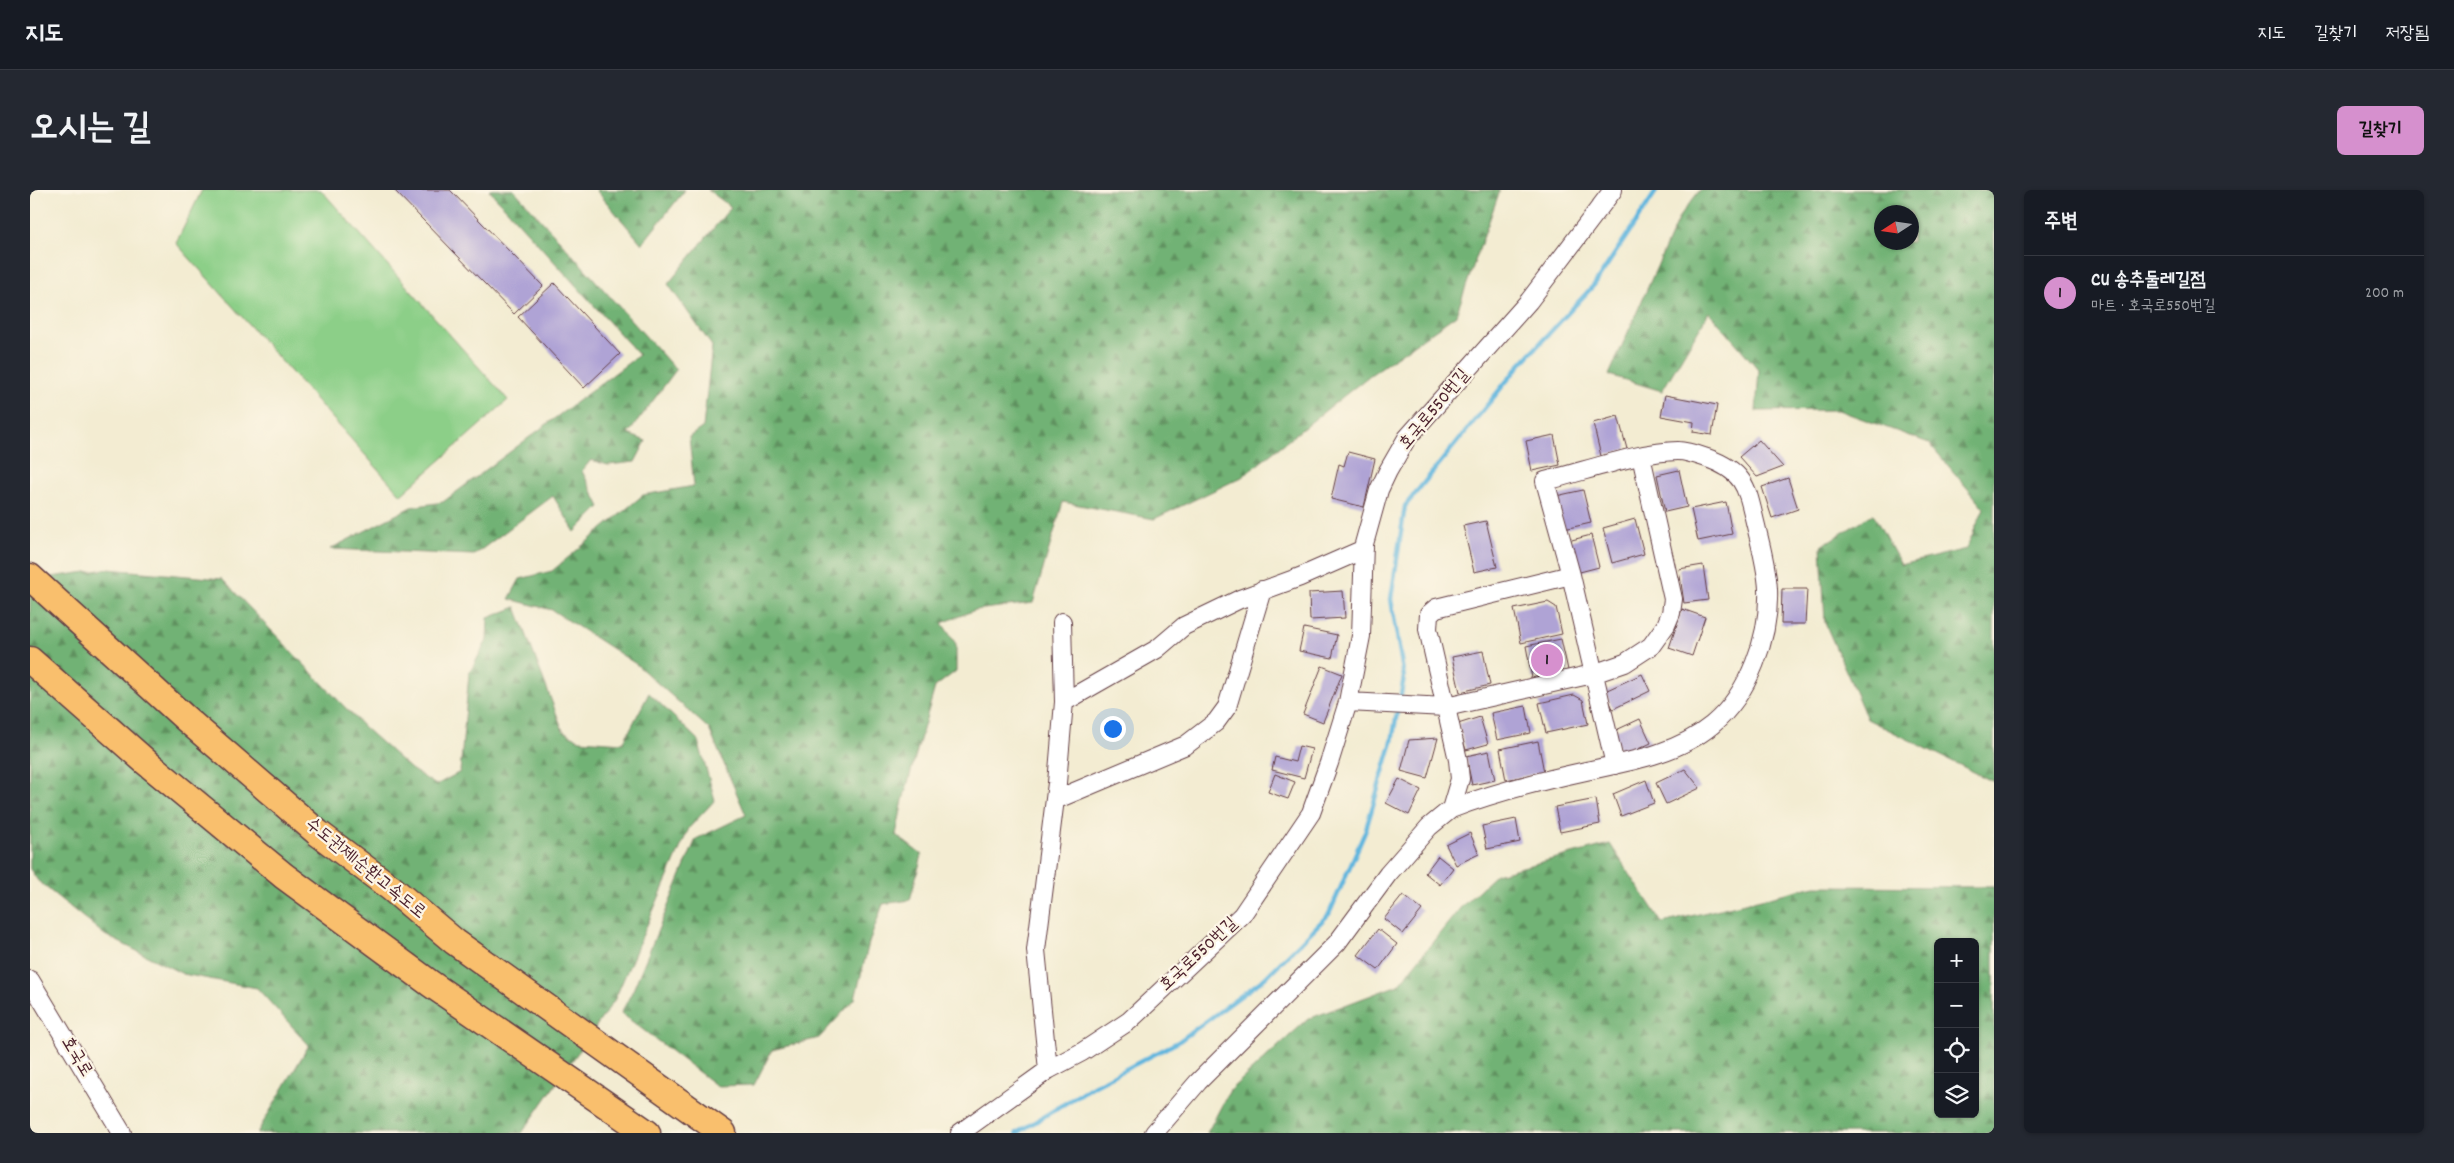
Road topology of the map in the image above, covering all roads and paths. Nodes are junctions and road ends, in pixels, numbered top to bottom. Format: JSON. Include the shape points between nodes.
{"nodes":[{"id":1,"x":1613,"y":190,"type":"edge"},
{"id":2,"x":1641,"y":456,"type":"junction"},
{"id":3,"x":1364,"y":549,"type":"junction"},
{"id":4,"x":1571,"y":575,"type":"junction"},
{"id":5,"x":30,"y":577,"type":"edge"},
{"id":6,"x":1262,"y":590,"type":"junction"},
{"id":7,"x":1062,"y":622,"type":"dead end"},
{"id":8,"x":30,"y":660,"type":"edge"},
{"id":9,"x":1593,"y":674,"type":"junction"},
{"id":10,"x":1064,"y":702,"type":"junction"},
{"id":11,"x":1355,"y":703,"type":"junction"},
{"id":12,"x":1439,"y":706,"type":"junction"},
{"id":13,"x":1615,"y":765,"type":"junction"},
{"id":14,"x":1055,"y":800,"type":"junction"},
{"id":15,"x":1451,"y":808,"type":"junction"},
{"id":16,"x":30,"y":980,"type":"edge"},
{"id":17,"x":1048,"y":1070,"type":"junction"},
{"id":18,"x":122,"y":1133,"type":"edge"},
{"id":19,"x":647,"y":1133,"type":"edge"},
{"id":20,"x":723,"y":1133,"type":"edge"},
{"id":21,"x":960,"y":1133,"type":"edge"},
{"id":22,"x":1154,"y":1133,"type":"edge"}],
"edges":[{"from":1,"to":3,"type":"street","name":"호국로550번길","via":[[1529,301],[1408,438],[1379,490]]},
{"from":2,"to":4,"type":"street","via":[[1545,481]]},
{"from":2,"to":9,"type":"street","via":[[1671,583],[1671,613],[1651,646],[1626,663]]},
{"from":2,"to":13,"type":"street","via":[[1678,451],[1690,453],[1708,458],[1738,477],[1748,490],[1760,539],[1768,589],[1767,608],[1754,664],[1729,709],[1689,740]]},
{"from":3,"to":6,"type":"street"},
{"from":3,"to":11,"type":"street","name":"호국로550번길"},
{"from":4,"to":9,"type":"street"},
{"from":4,"to":12,"type":"street","via":[[1436,608],[1431,612],[1428,628]]},
{"from":5,"to":20,"type":"highway","name":"수도권제1순환고속도로","via":[[184,718],[318,833],[455,942]]},
{"from":6,"to":10,"type":"street","via":[[1184,626],[1157,648]]},
{"from":6,"to":14,"type":"street","via":[[1227,707],[1216,722],[1186,745]]},
{"from":7,"to":10,"type":"street"},
{"from":8,"to":19,"type":"highway","via":[[146,762],[284,876],[431,984]]},
{"from":9,"to":12,"type":"street"},
{"from":9,"to":13,"type":"street"},
{"from":10,"to":14,"type":"street"},
{"from":11,"to":12,"type":"street"},
{"from":11,"to":17,"type":"street","name":"호국로550번길","via":[[1311,813],[1242,915],[1129,1021]]},
{"from":12,"to":15,"type":"street","via":[[1458,760],[1460,779]]},
{"from":13,"to":15,"type":"street","via":[[1489,795]]},
{"from":14,"to":17,"type":"street","via":[[1036,950]]},
{"from":15,"to":22,"type":"street","via":[[1429,826],[1388,874],[1337,943],[1204,1076]]},
{"from":16,"to":18,"type":"street","name":"호국로"},
{"from":17,"to":21,"type":"street","name":"호국로550번길"}]}
